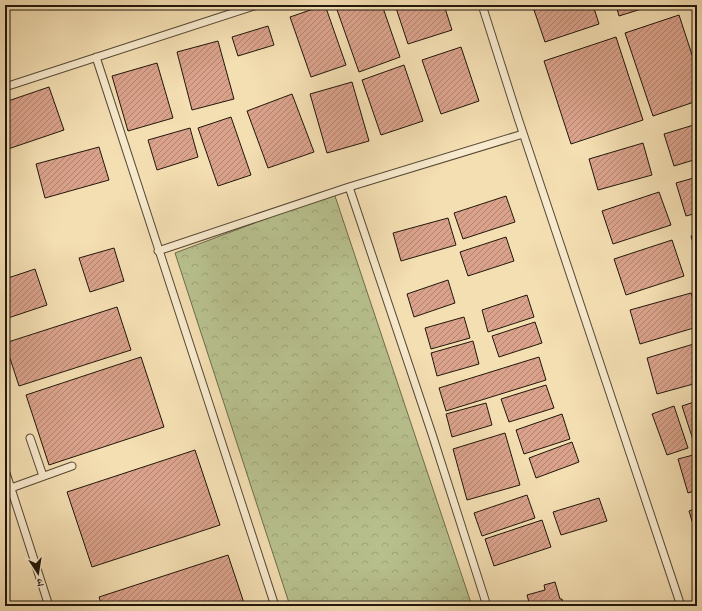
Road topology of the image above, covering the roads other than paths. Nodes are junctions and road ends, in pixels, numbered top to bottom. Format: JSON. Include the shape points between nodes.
{"nodes":[{"id":1,"x":257,"y":5,"type":"edge"},
{"id":2,"x":482,"y":5,"type":"edge"},
{"id":3,"x":96,"y":58,"type":"junction"},
{"id":4,"x":5,"y":87,"type":"edge"},
{"id":5,"x":523,"y":134,"type":"junction"},
{"id":6,"x":349,"y":187,"type":"junction"},
{"id":7,"x":158,"y":250,"type":"junction"},
{"id":8,"x":30,"y":438,"type":"dead end"},
{"id":9,"x":72,"y":466,"type":"dead end"},
{"id":10,"x":5,"y":470,"type":"edge"},
{"id":11,"x":43,"y":476,"type":"junction"},
{"id":12,"x":11,"y":488,"type":"junction"},
{"id":13,"x":49,"y":606,"type":"edge"},
{"id":14,"x":275,"y":606,"type":"edge"},
{"id":15,"x":486,"y":606,"type":"edge"},
{"id":16,"x":681,"y":606,"type":"edge"}],
"edges":[{"from":1,"to":3,"type":"lane"},
{"from":2,"to":5,"type":"lane"},
{"from":3,"to":4,"type":"lane"},
{"from":3,"to":7,"type":"lane"},
{"from":5,"to":6,"type":"lane"},
{"from":5,"to":16,"type":"lane"},
{"from":6,"to":7,"type":"lane"},
{"from":6,"to":15,"type":"lane","via":[[432,434]]},
{"from":7,"to":14,"type":"lane"},
{"from":8,"to":11,"type":"lane"},
{"from":9,"to":11,"type":"lane"},
{"from":10,"to":12,"type":"lane"},
{"from":11,"to":12,"type":"lane"},
{"from":12,"to":13,"type":"lane"}]}
